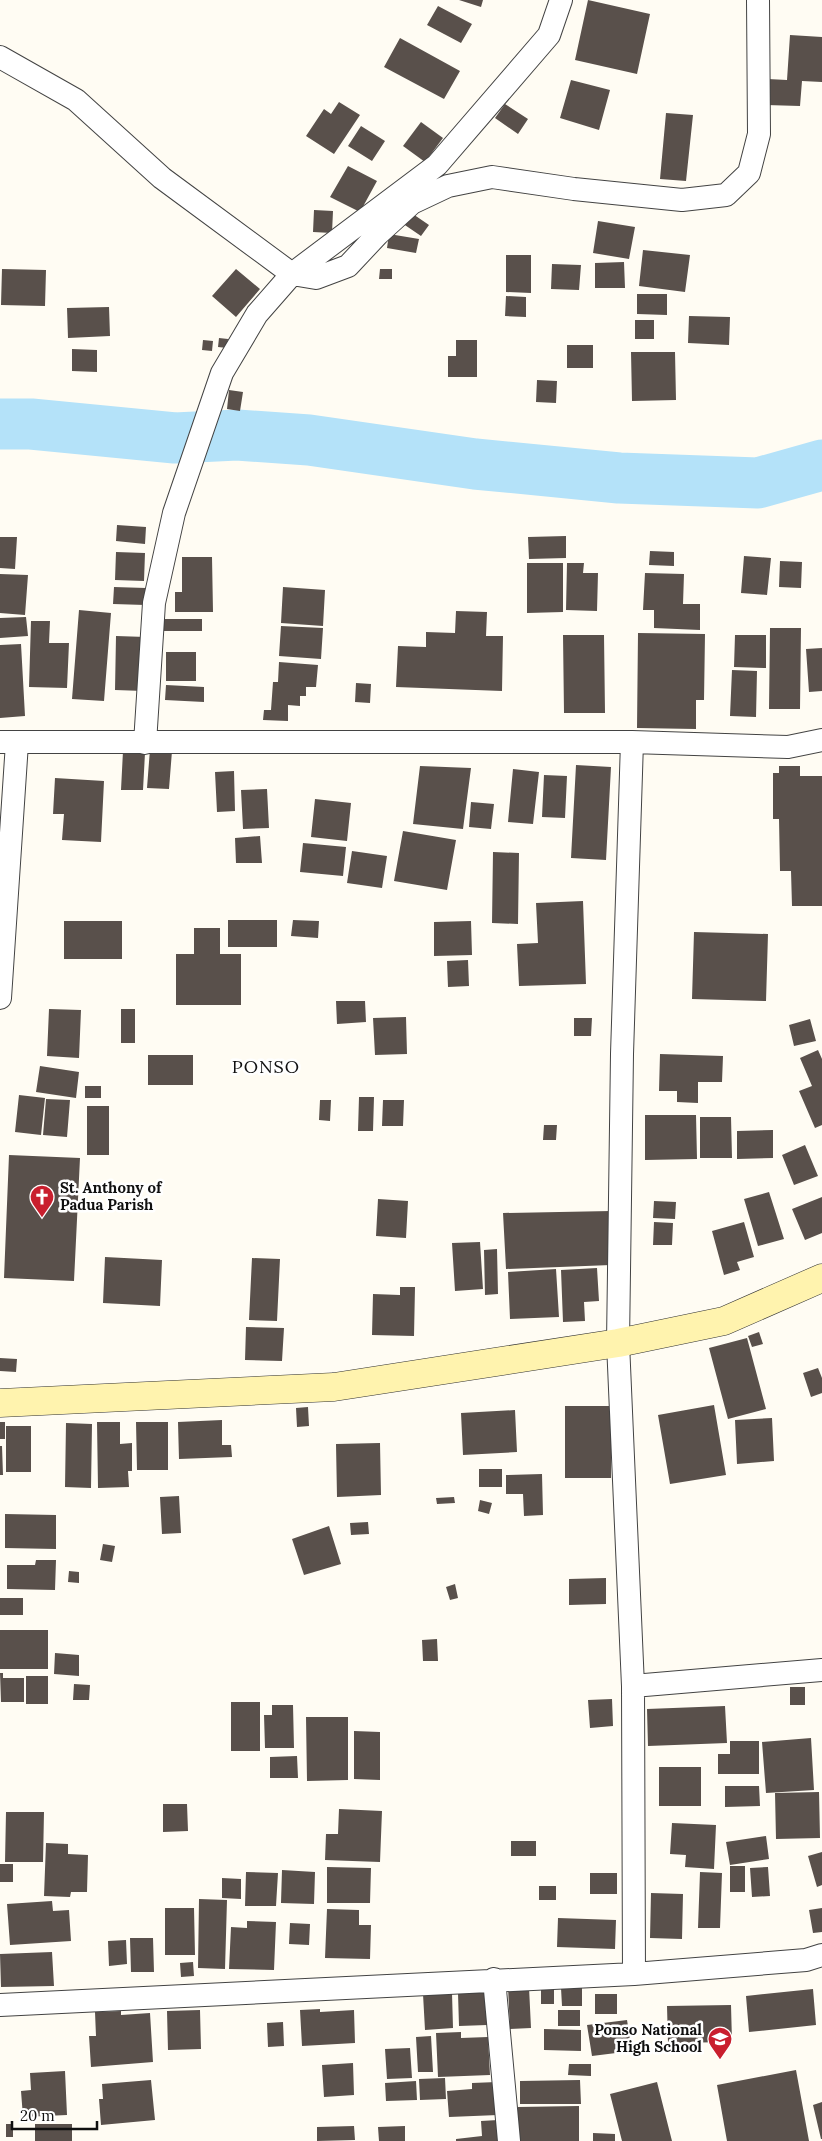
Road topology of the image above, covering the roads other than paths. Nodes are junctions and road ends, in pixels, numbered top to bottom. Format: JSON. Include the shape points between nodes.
{"nodes":[{"id":1,"x":561,"y":0,"type":"edge"},
{"id":2,"x":758,"y":0,"type":"edge"},
{"id":3,"x":0,"y":57,"type":"edge"},
{"id":4,"x":292,"y":274,"type":"junction"},
{"id":5,"x":822,"y":740,"type":"edge"},
{"id":6,"x":632,"y":742,"type":"junction"},
{"id":7,"x":8,"y":743,"type":"edge"},
{"id":8,"x":145,"y":743,"type":"junction"},
{"id":9,"x":0,"y":998,"type":"edge"},
{"id":10,"x":822,"y":1278,"type":"edge"},
{"id":11,"x":618,"y":1343,"type":"junction"},
{"id":12,"x":0,"y":1402,"type":"edge"},
{"id":13,"x":822,"y":1670,"type":"edge"},
{"id":14,"x":633,"y":1686,"type":"junction"},
{"id":15,"x":822,"y":1955,"type":"edge"},
{"id":16,"x":634,"y":1974,"type":"junction"},
{"id":17,"x":494,"y":1980,"type":"junction"},
{"id":18,"x":0,"y":2004,"type":"edge"},
{"id":19,"x":509,"y":2141,"type":"edge"}],
"edges":[{"from":1,"to":4,"type":"street","via":[[549,35],[438,165]]},
{"from":2,"to":4,"type":"street","via":[[759,134],[749,173],[726,196],[682,200],[492,177],[448,186],[412,202],[348,266],[316,278]]},
{"from":3,"to":4,"type":"street","via":[[76,100],[162,178]]},
{"from":4,"to":8,"type":"street","via":[[257,314],[222,373],[174,514],[154,603]]},
{"from":5,"to":6,"type":"street","via":[[788,747]]},
{"from":6,"to":8,"type":"street"},
{"from":6,"to":11,"type":"street","via":[[622,1054]]},
{"from":7,"to":8,"type":"street"},
{"from":7,"to":9,"type":"street"},
{"from":10,"to":11,"type":"main road","via":[[724,1321]]},
{"from":11,"to":12,"type":"main road","via":[[334,1387]]},
{"from":11,"to":14,"type":"street"},
{"from":13,"to":14,"type":"street"},
{"from":14,"to":16,"type":"street"},
{"from":15,"to":16,"type":"street","via":[[806,1960]]},
{"from":16,"to":17,"type":"street"},
{"from":17,"to":18,"type":"street"},
{"from":17,"to":19,"type":"street"}]}
